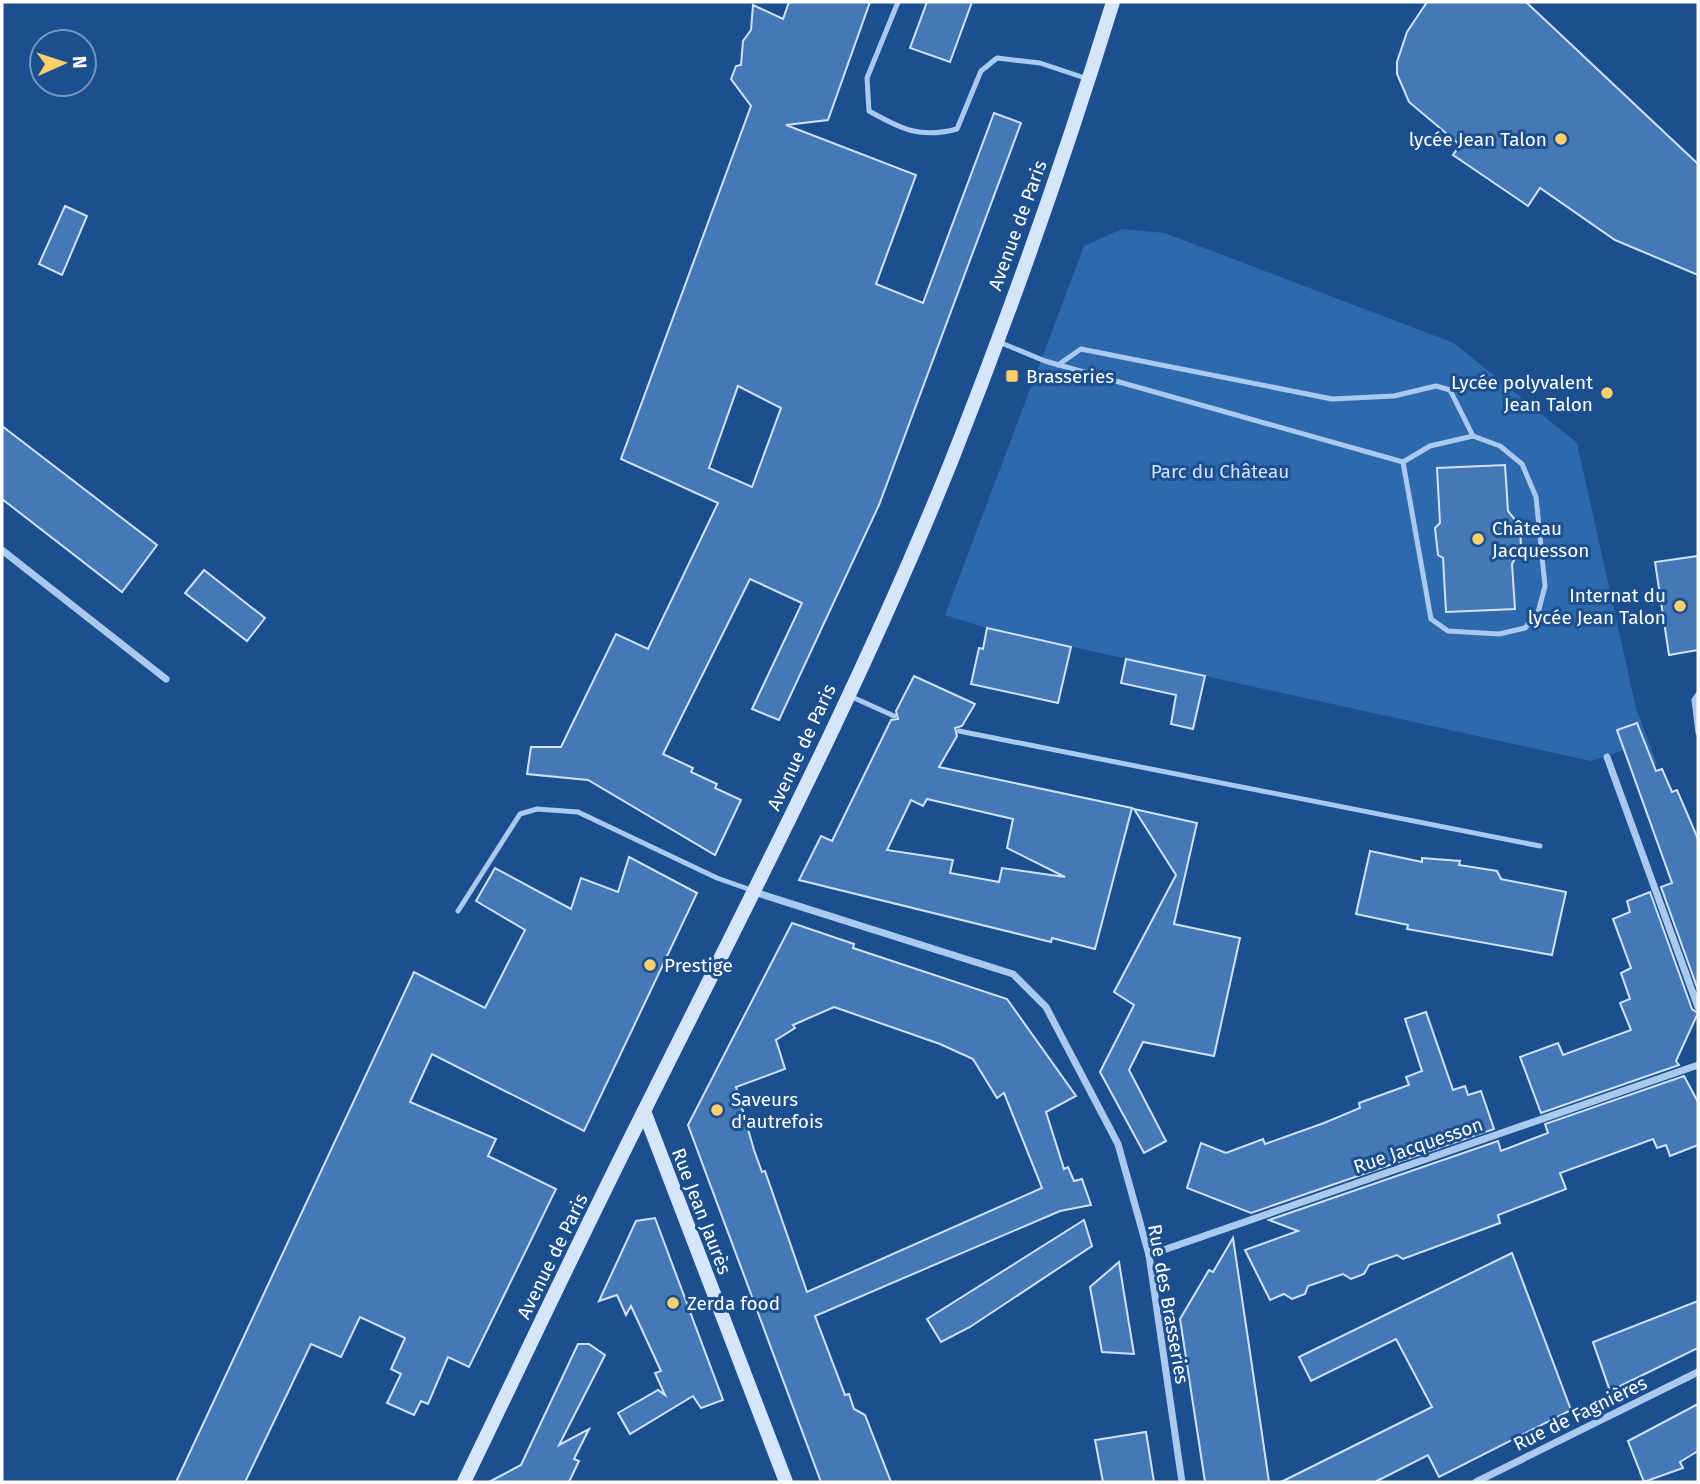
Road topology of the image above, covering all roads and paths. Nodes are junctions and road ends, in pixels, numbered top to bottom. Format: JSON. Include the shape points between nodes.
{"nodes":[{"id":1,"x":898,"y":2,"type":"edge"},
{"id":2,"x":1112,"y":2,"type":"edge"},
{"id":3,"x":1088,"y":79,"type":"junction"},
{"id":4,"x":996,"y":341,"type":"junction"},
{"id":5,"x":1058,"y":365,"type":"junction"},
{"id":6,"x":1473,"y":436,"type":"junction"},
{"id":7,"x":1403,"y":462,"type":"junction"},
{"id":8,"x":2,"y":550,"type":"edge"},
{"id":9,"x":166,"y":679,"type":"dead end"},
{"id":10,"x":847,"y":694,"type":"junction"},
{"id":11,"x":1698,"y":694,"type":"edge"},
{"id":12,"x":894,"y":716,"type":"dead end"},
{"id":13,"x":959,"y":731,"type":"dead end"},
{"id":14,"x":1698,"y":733,"type":"edge"},
{"id":15,"x":1607,"y":757,"type":"dead end"},
{"id":16,"x":1540,"y":846,"type":"dead end"},
{"id":17,"x":754,"y":892,"type":"junction"},
{"id":18,"x":458,"y":911,"type":"dead end"},
{"id":19,"x":1698,"y":1007,"type":"edge"},
{"id":20,"x":1698,"y":1065,"type":"edge"},
{"id":21,"x":643,"y":1111,"type":"junction"},
{"id":22,"x":1149,"y":1255,"type":"junction"},
{"id":23,"x":1698,"y":1372,"type":"edge"},
{"id":24,"x":782,"y":1479,"type":"edge"},
{"id":25,"x":464,"y":1482,"type":"edge"},
{"id":26,"x":1182,"y":1482,"type":"edge"},
{"id":27,"x":1476,"y":1482,"type":"edge"}],
"edges":[{"from":1,"to":3,"type":"lane","via":[[867,78],[869,110],[901,128],[933,136],[957,129],[981,72],[997,58],[1040,63]]},
{"from":2,"to":3,"type":"main road","name":"Avenue de Paris"},
{"from":3,"to":4,"type":"main road","name":"Avenue de Paris"},
{"from":4,"to":5,"type":"lane"},
{"from":4,"to":10,"type":"main road","name":"Avenue de Paris","via":[[951,463]]},
{"from":5,"to":6,"type":"lane","via":[[1081,349],[1332,399],[1394,396],[1436,386],[1450,390]]},
{"from":5,"to":7,"type":"lane"},
{"from":6,"to":7,"type":"lane","via":[[1430,446]]},
{"from":6,"to":7,"type":"lane","via":[[1500,446],[1522,464],[1536,496],[1545,586],[1538,613],[1525,628],[1499,634],[1448,631],[1431,619]]},
{"from":8,"to":9,"type":"street"},
{"from":10,"to":12,"type":"lane"},
{"from":10,"to":17,"type":"main road","name":"Avenue de Paris"},
{"from":11,"to":14,"type":"lane","via":[[1694,700]]},
{"from":13,"to":16,"type":"lane"},
{"from":15,"to":19,"type":"street"},
{"from":17,"to":18,"type":"lane","via":[[578,812],[537,809],[520,814]]},
{"from":17,"to":21,"type":"main road","name":"Avenue de Paris"},
{"from":17,"to":22,"type":"street","name":"Rue des Brasseries","via":[[1013,974],[1046,1007],[1118,1144]]},
{"from":20,"to":22,"type":"street","name":"Rue Jacquesson"},
{"from":21,"to":24,"type":"main road","name":"Rue Jean Jaurès"},
{"from":21,"to":25,"type":"main road","name":"Avenue de Paris"},
{"from":22,"to":26,"type":"street","name":"Rue des Brasseries"},
{"from":23,"to":27,"type":"street","name":"Rue de Fagnières"}]}
